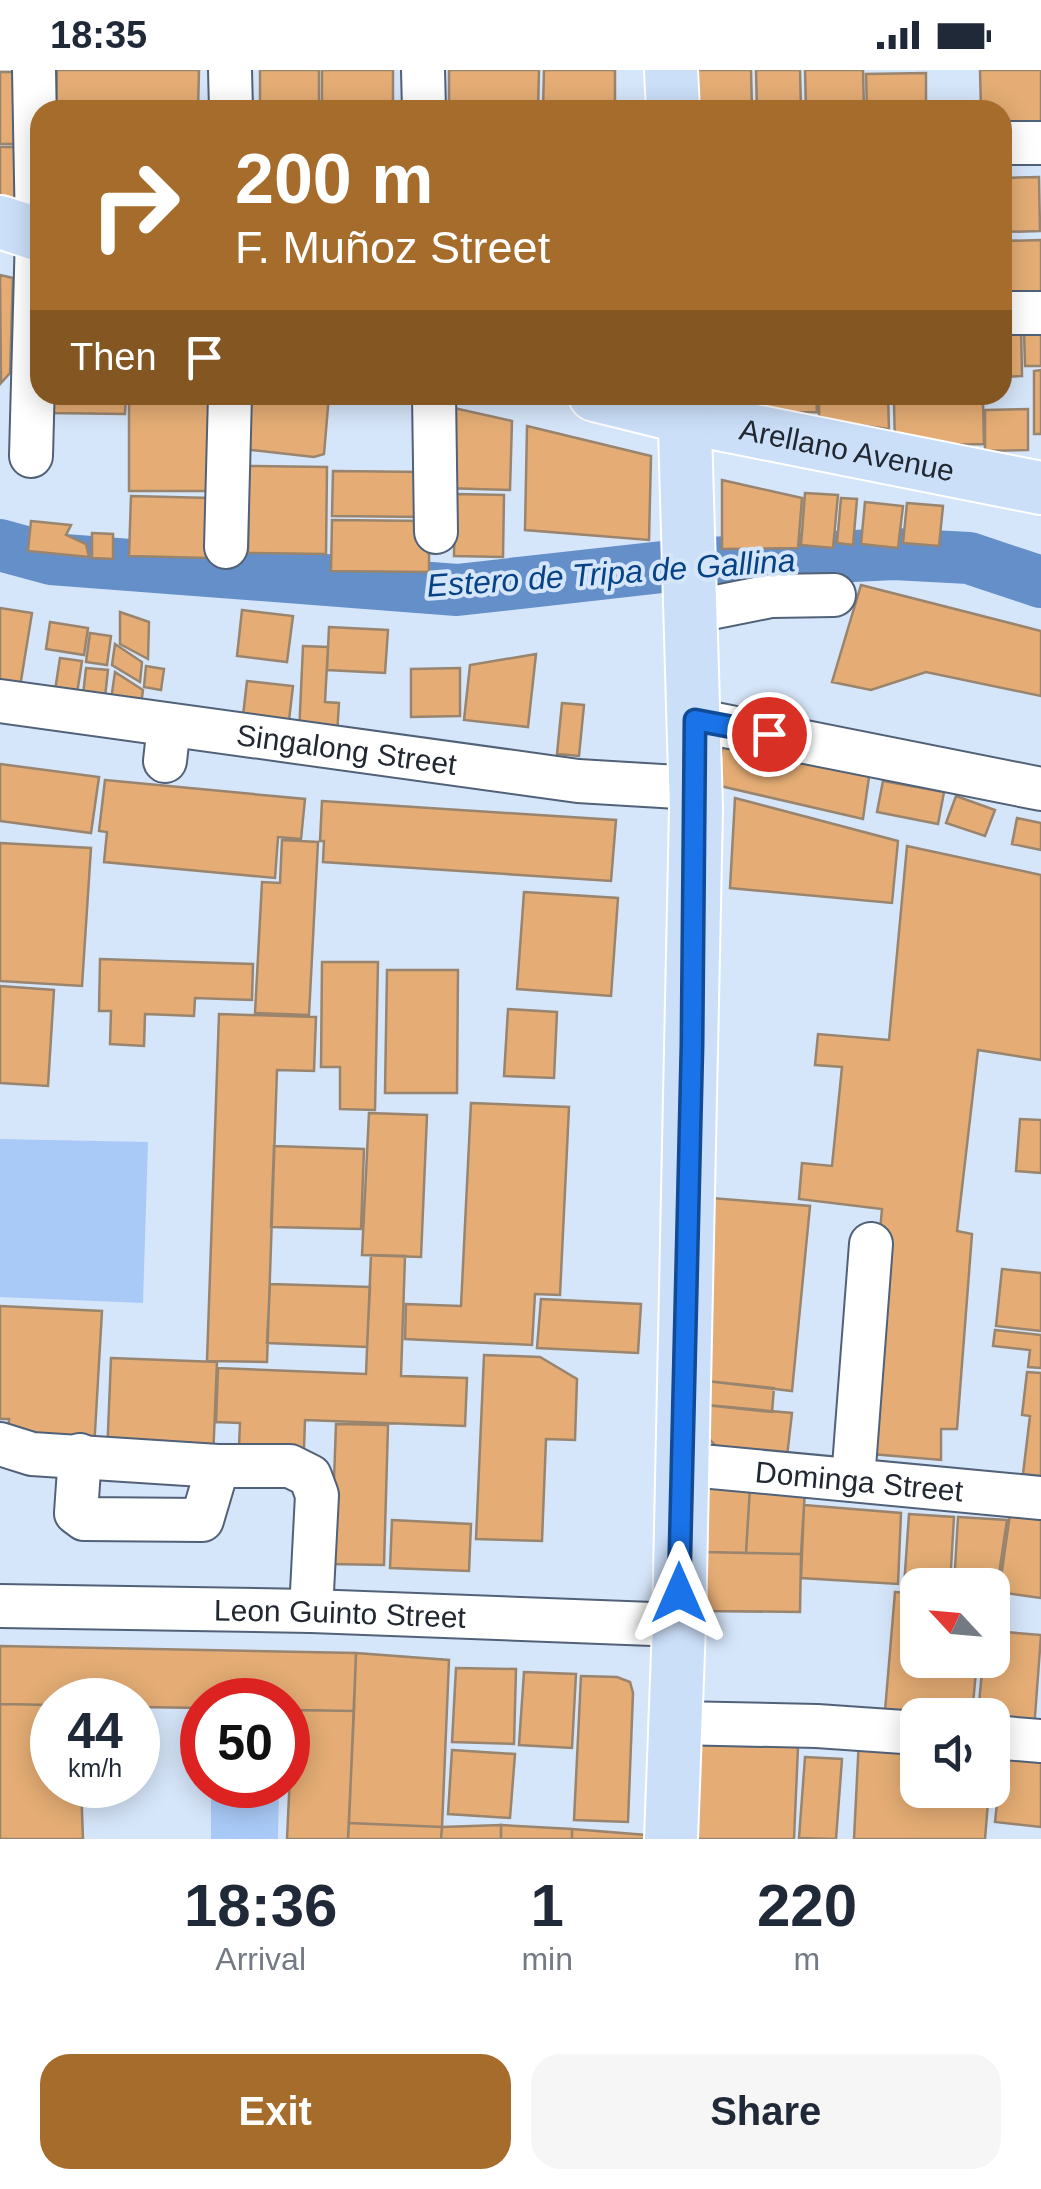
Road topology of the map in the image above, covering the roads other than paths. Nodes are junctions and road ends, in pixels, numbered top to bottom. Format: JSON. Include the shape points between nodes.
{"nodes":[{"id":1,"x":34,"y":70,"type":"edge"},
{"id":2,"x":230,"y":70,"type":"edge"},
{"id":3,"x":423,"y":70,"type":"edge"},
{"id":4,"x":671,"y":70,"type":"edge"},
{"id":5,"x":32,"y":100,"type":"edge"},
{"id":6,"x":231,"y":100,"type":"edge"},
{"id":7,"x":424,"y":100,"type":"edge"},
{"id":8,"x":672,"y":100,"type":"edge"},
{"id":9,"x":1012,"y":143,"type":"edge"},
{"id":10,"x":1041,"y":143,"type":"edge"},
{"id":11,"x":30,"y":150,"type":"edge"},
{"id":12,"x":26,"y":230,"type":"edge"},
{"id":13,"x":1012,"y":313,"type":"edge"},
{"id":14,"x":1041,"y":313,"type":"edge"},
{"id":15,"x":230,"y":405,"type":"edge"},
{"id":16,"x":434,"y":405,"type":"edge"},
{"id":17,"x":684,"y":406,"type":"edge"},
{"id":18,"x":31,"y":456,"type":"dead end"},
{"id":19,"x":1041,"y":488,"type":"edge"},
{"id":20,"x":436,"y":532,"type":"dead end"},
{"id":21,"x":226,"y":547,"type":"dead end"},
{"id":22,"x":834,"y":596,"type":"dead end"},
{"id":23,"x":691,"y":605,"type":"junction"},
{"id":24,"x":0,"y":701,"type":"edge"},
{"id":25,"x":695,"y":720,"type":"junction"},
{"id":26,"x":695,"y":788,"type":"junction"},
{"id":27,"x":1041,"y":789,"type":"edge"},
{"id":28,"x":871,"y":1244,"type":"dead end"},
{"id":29,"x":0,"y":1444,"type":"edge"},
{"id":30,"x":80,"y":1455,"type":"junction"},
{"id":31,"x":680,"y":1464,"type":"junction"},
{"id":32,"x":218,"y":1466,"type":"junction"},
{"id":33,"x":853,"y":1480,"type":"junction"},
{"id":34,"x":1041,"y":1498,"type":"edge"},
{"id":35,"x":0,"y":1606,"type":"edge"},
{"id":36,"x":311,"y":1611,"type":"junction"},
{"id":37,"x":678,"y":1625,"type":"junction"},
{"id":38,"x":676,"y":1723,"type":"junction"},
{"id":39,"x":900,"y":1731,"type":"edge"},
{"id":40,"x":1010,"y":1739,"type":"edge"},
{"id":41,"x":1041,"y":1740,"type":"edge"},
{"id":42,"x":670,"y":1839,"type":"edge"}],
"edges":[{"from":1,"to":5,"type":"street"},
{"from":2,"to":6,"type":"street"},
{"from":3,"to":7,"type":"street"},
{"from":4,"to":8,"type":"main road"},
{"from":9,"to":10,"type":"street"},
{"from":11,"to":12,"type":"street"},
{"from":12,"to":18,"type":"street"},
{"from":13,"to":14,"type":"street"},
{"from":15,"to":21,"type":"street"},
{"from":16,"to":20,"type":"street"},
{"from":17,"to":19,"type":"main road","name":"Arellano Avenue"},
{"from":17,"to":23,"type":"main road"},
{"from":22,"to":23,"type":"street"},
{"from":23,"to":25,"type":"main road"},
{"from":24,"to":26,"type":"street","name":"Singalong Street","via":[[167,743]]},
{"from":25,"to":26,"type":"main road"},
{"from":25,"to":27,"type":"street"},
{"from":26,"to":31,"type":"main road"},
{"from":28,"to":33,"type":"street"},
{"from":29,"to":30,"type":"street","via":[[32,1454]]},
{"from":30,"to":32,"type":"street"},
{"from":30,"to":32,"type":"street","via":[[76,1513],[84,1518],[202,1520]]},
{"from":31,"to":33,"type":"street","name":"Dominga Street"},
{"from":31,"to":37,"type":"main road"},
{"from":32,"to":36,"type":"street","via":[[290,1466],[310,1476],[316,1495]]},
{"from":33,"to":34,"type":"street","name":"Dominga Street"},
{"from":35,"to":36,"type":"street","name":"Leon Guinto Street"},
{"from":36,"to":37,"type":"street","name":"Leon Guinto Street"},
{"from":37,"to":38,"type":"main road"},
{"from":38,"to":39,"type":"street"},
{"from":38,"to":42,"type":"main road"},
{"from":40,"to":41,"type":"street"}]}
